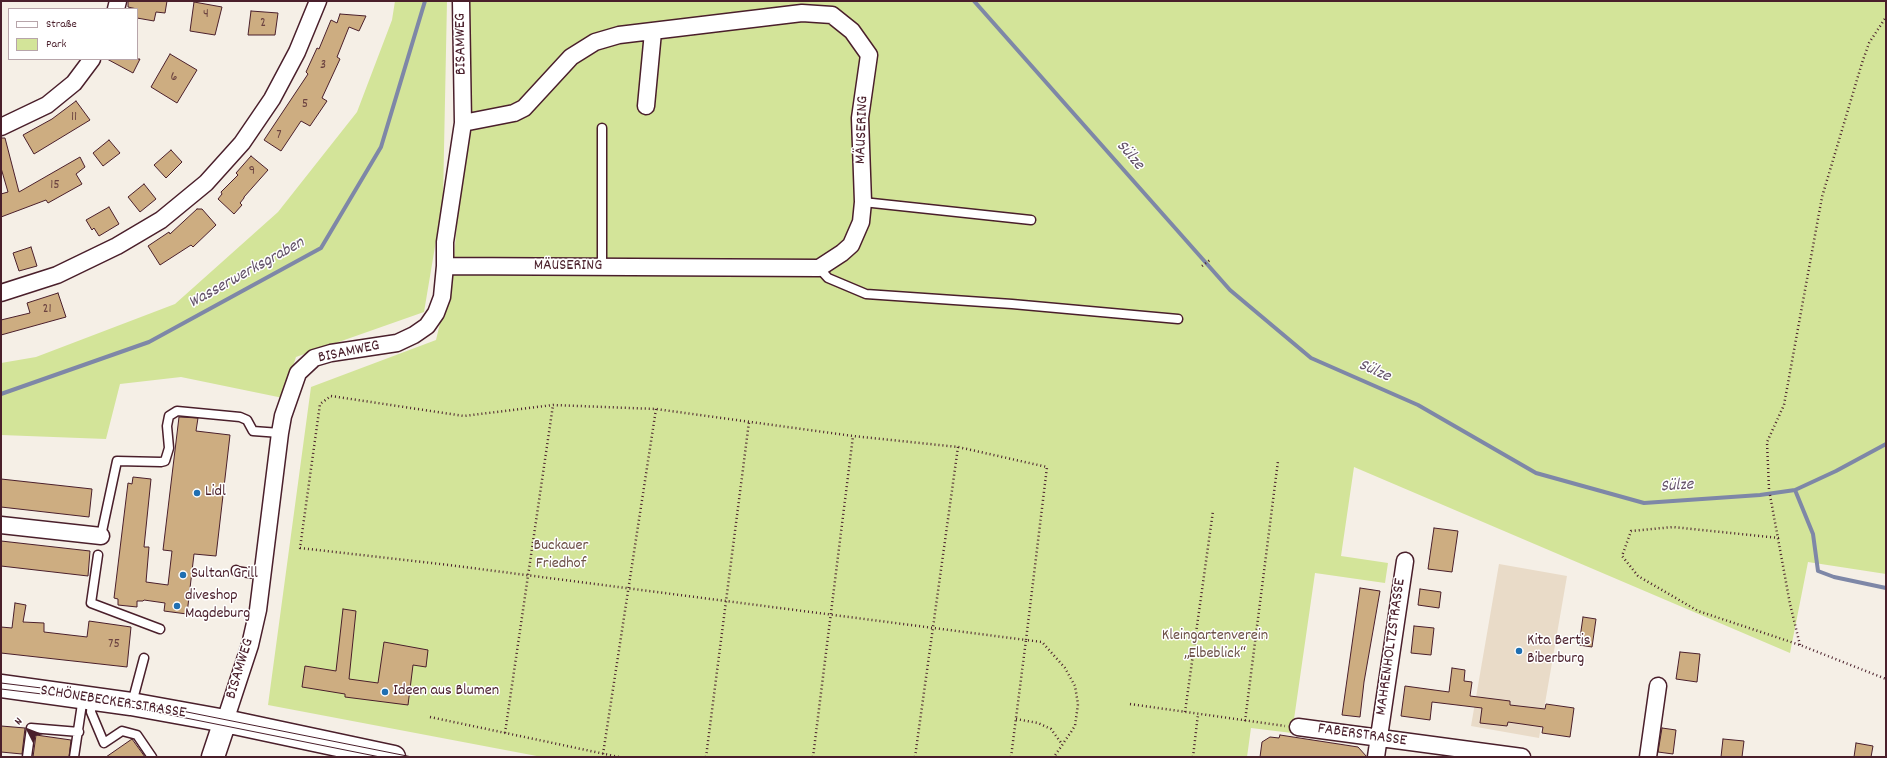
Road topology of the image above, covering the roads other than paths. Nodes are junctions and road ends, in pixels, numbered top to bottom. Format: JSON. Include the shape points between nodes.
{"nodes":[{"id":1,"x":318,"y":1,"type":"edge"},
{"id":2,"x":461,"y":1,"type":"edge"},
{"id":3,"x":653,"y":32,"type":"junction"},
{"id":4,"x":91,"y":60,"type":"edge"},
{"id":5,"x":646,"y":106,"type":"dead end"},
{"id":6,"x":463,"y":123,"type":"junction"},
{"id":7,"x":1,"y":127,"type":"edge"},
{"id":8,"x":602,"y":128,"type":"dead end"},
{"id":9,"x":863,"y":202,"type":"junction"},
{"id":10,"x":1031,"y":220,"type":"dead end"},
{"id":11,"x":445,"y":266,"type":"junction"},
{"id":12,"x":602,"y":267,"type":"junction"},
{"id":13,"x":819,"y":268,"type":"junction"},
{"id":14,"x":1,"y":292,"type":"edge"},
{"id":15,"x":1178,"y":319,"type":"dead end"},
{"id":16,"x":280,"y":433,"type":"junction"},
{"id":17,"x":1,"y":524,"type":"edge"},
{"id":18,"x":101,"y":536,"type":"joint"},
{"id":19,"x":98,"y":555,"type":"dead end"},
{"id":20,"x":1405,"y":561,"type":"dead end"},
{"id":21,"x":236,"y":570,"type":"dead end"},
{"id":22,"x":262,"y":575,"type":"junction"},
{"id":23,"x":160,"y":629,"type":"dead end"},
{"id":24,"x":144,"y":658,"type":"dead end"},
{"id":25,"x":1,"y":686,"type":"edge"},
{"id":26,"x":1658,"y":686,"type":"dead end"},
{"id":27,"x":88,"y":697,"type":"junction"},
{"id":28,"x":131,"y":704,"type":"junction"},
{"id":29,"x":225,"y":721,"type":"junction"},
{"id":30,"x":1298,"y":727,"type":"road end"},
{"id":31,"x":79,"y":732,"type":"junction"},
{"id":32,"x":1378,"y":738,"type":"junction"},
{"id":33,"x":27,"y":757,"type":"edge"},
{"id":34,"x":74,"y":757,"type":"edge"},
{"id":35,"x":152,"y":757,"type":"edge"},
{"id":36,"x":213,"y":757,"type":"edge"},
{"id":37,"x":394,"y":757,"type":"edge"},
{"id":38,"x":1376,"y":757,"type":"edge"},
{"id":39,"x":1521,"y":757,"type":"edge"},
{"id":40,"x":1648,"y":757,"type":"edge"}],
"edges":[{"from":1,"to":14,"type":"street","via":[[298,52],[272,99],[242,143],[206,182],[161,220],[117,246],[56,275]]},
{"from":2,"to":6,"type":"street","name":"BISAMWEG"},
{"from":3,"to":5,"type":"street"},
{"from":3,"to":6,"type":"street","name":"MÄUSERING","via":[[618,36],[596,42],[571,57],[524,108],[514,113]]},
{"from":3,"to":9,"type":"street","name":"MÄUSERING","via":[[802,13],[832,14],[852,31],[870,55],[860,118]]},
{"from":4,"to":7,"type":"street","via":[[74,83],[47,105]]},
{"from":6,"to":11,"type":"street","name":"BISAMWEG","via":[[445,242]]},
{"from":8,"to":12,"type":"lane"},
{"from":9,"to":10,"type":"lane"},
{"from":9,"to":13,"type":"street","name":"MÄUSERING","via":[[861,222],[851,245]]},
{"from":11,"to":12,"type":"street","name":"MÄUSERING"},
{"from":11,"to":16,"type":"street","name":"BISAMWEG","via":[[442,297],[436,313],[427,326],[397,343],[331,353],[314,358],[304,366],[294,382]]},
{"from":12,"to":13,"type":"street","name":"MÄUSERING"},
{"from":13,"to":15,"type":"lane","via":[[828,278],[866,294]]},
{"from":16,"to":18,"type":"lane","via":[[252,431],[247,420],[240,417],[176,411],[169,416],[169,448],[165,461],[117,460]]},
{"from":16,"to":22,"type":"street","name":"BISAMWEG"},
{"from":17,"to":18,"type":"street"},
{"from":19,"to":23,"type":"lane","via":[[91,603]]},
{"from":20,"to":32,"type":"street","name":"MAHRENHOLTZSTRASSE"},
{"from":21,"to":22,"type":"lane"},
{"from":22,"to":29,"type":"street","name":"BISAMWEG","via":[[254,629]]},
{"from":24,"to":28,"type":"lane"},
{"from":25,"to":27,"type":"main road","name":"SCHÖNEBECKER STRASSE"},
{"from":26,"to":40,"type":"street"},
{"from":27,"to":28,"type":"main road","name":"SCHÖNEBECKER STRASSE"},
{"from":27,"to":31,"type":"lane"},
{"from":27,"to":35,"type":"lane","via":[[91,712],[104,743],[122,731],[137,735]]},
{"from":28,"to":29,"type":"main road","name":"SCHÖNEBECKER STRASSE"},
{"from":29,"to":36,"type":"main road"},
{"from":29,"to":37,"type":"main road","name":"SCHÖNEBECKER STRASSE"},
{"from":30,"to":32,"type":"street","name":"FABERSTRASSE"},
{"from":31,"to":33,"type":"lane","via":[[31,728]]},
{"from":31,"to":34,"type":"lane"},
{"from":32,"to":38,"type":"street","name":"MAHRENHOLTZSTRASSE"},
{"from":32,"to":39,"type":"street","name":"FABERSTRASSE"}]}
